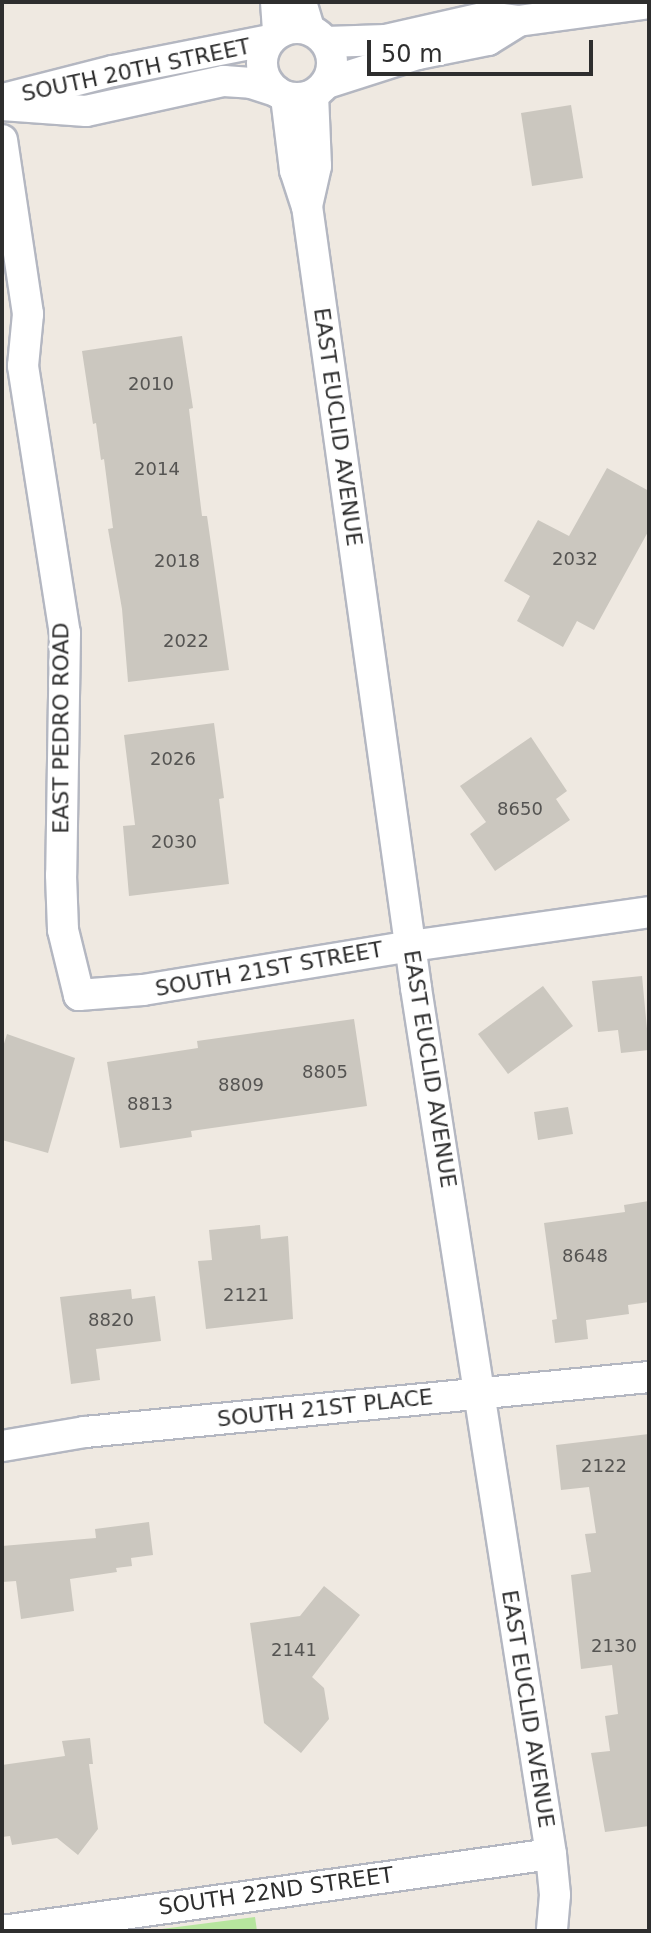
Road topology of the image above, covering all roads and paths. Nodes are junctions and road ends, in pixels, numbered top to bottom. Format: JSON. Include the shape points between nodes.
{"nodes":[{"id":1,"x":276,"y":2,"type":"edge"},
{"id":2,"x":649,"y":3,"type":"edge"},
{"id":3,"x":518,"y":21,"type":"junction"},
{"id":4,"x":312,"y":25,"type":"edge"},
{"id":5,"x":274,"y":36,"type":"junction"},
{"id":6,"x":300,"y":92,"type":"junction"},
{"id":7,"x":2,"y":102,"type":"edge"},
{"id":8,"x":2,"y":140,"type":"edge"},
{"id":9,"x":2,"y":330,"type":"edge"},
{"id":10,"x":13,"y":368,"type":"edge"},
{"id":11,"x":649,"y":912,"type":"edge"},
{"id":12,"x":411,"y":946,"type":"junction"},
{"id":13,"x":79,"y":995,"type":"joint"},
{"id":14,"x":649,"y":1377,"type":"edge"},
{"id":15,"x":479,"y":1393,"type":"junction"},
{"id":16,"x":2,"y":1446,"type":"edge"},
{"id":17,"x":551,"y":1854,"type":"junction"},
{"id":18,"x":2,"y":1931,"type":"edge"},
{"id":19,"x":552,"y":1931,"type":"edge"}],
"edges":[{"from":1,"to":5,"type":"street"},
{"from":2,"to":3,"type":"street"},
{"from":3,"to":4,"type":"street","via":[[487,17],[386,40]]},
{"from":3,"to":6,"type":"street","via":[[488,40],[418,54]]},
{"from":4,"to":5,"type":"street"},
{"from":4,"to":6,"type":"street","via":[[333,63]]},
{"from":5,"to":6,"type":"street","via":[[262,61],[268,83]]},
{"from":5,"to":7,"type":"street","name":"SOUTH 20TH STREET"},
{"from":6,"to":7,"type":"street","name":"SOUTH 20TH STREET","via":[[224,81],[86,111]]},
{"from":6,"to":12,"type":"street","name":"EAST EUCLID AVENUE","via":[[295,170],[307,206]]},
{"from":8,"to":10,"type":"street","name":"EAST PEDRO ROAD","via":[[28,314]]},
{"from":9,"to":10,"type":"street","name":"EAST PEDRO ROAD"},
{"from":10,"to":13,"type":"street","name":"EAST PEDRO ROAD","via":[[65,633],[60,765],[63,930]]},
{"from":11,"to":12,"type":"street","name":"SOUTH 21ST STREET"},
{"from":12,"to":13,"type":"street","name":"SOUTH 21ST STREET","via":[[143,990]]},
{"from":12,"to":15,"type":"street","name":"EAST EUCLID AVENUE"},
{"from":14,"to":15,"type":"street","name":"SOUTH 21ST PLACE"},
{"from":15,"to":16,"type":"street","name":"SOUTH 21ST PLACE","via":[[85,1432]]},
{"from":15,"to":17,"type":"street","name":"EAST EUCLID AVENUE"},
{"from":17,"to":18,"type":"street","name":"SOUTH 22ND STREET"},
{"from":17,"to":19,"type":"street","name":"EAST EUCLID AVENUE"}]}
